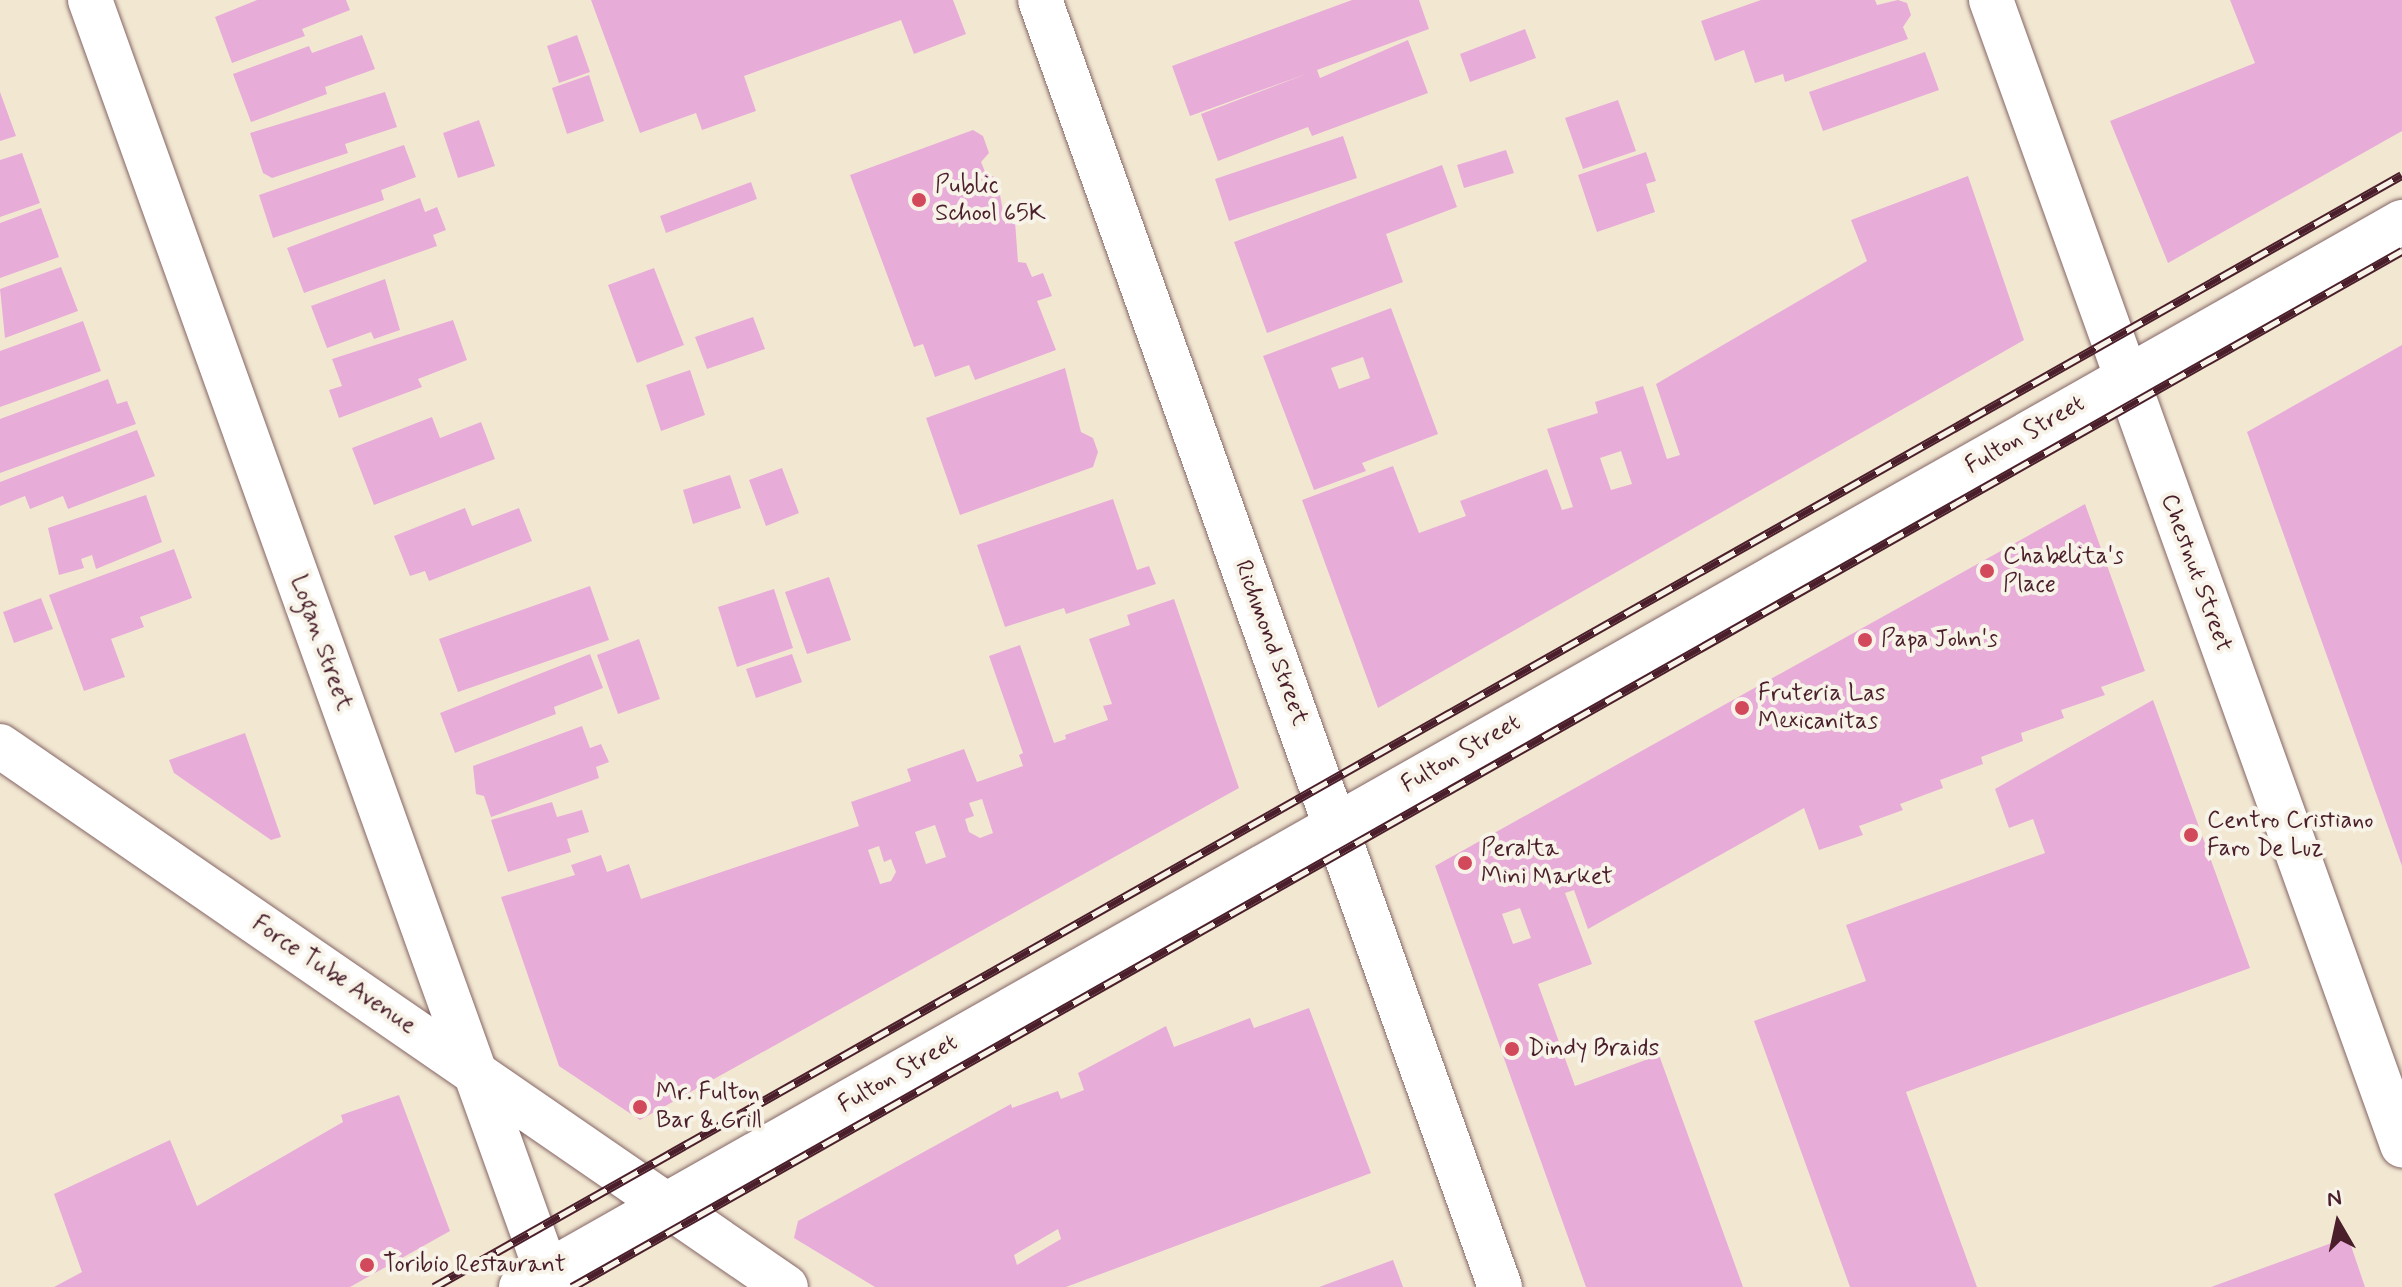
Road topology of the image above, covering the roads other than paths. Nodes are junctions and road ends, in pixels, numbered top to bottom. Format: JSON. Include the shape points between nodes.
{"nodes":[{"id":1,"x":90,"y":0,"type":"edge"},
{"id":2,"x":1040,"y":0,"type":"edge"},
{"id":3,"x":1991,"y":0,"type":"edge"},
{"id":4,"x":2402,"y":222,"type":"edge"},
{"id":5,"x":2126,"y":378,"type":"junction"},
{"id":6,"x":0,"y":746,"type":"edge"},
{"id":7,"x":1336,"y":825,"type":"junction"},
{"id":8,"x":475,"y":1073,"type":"junction"},
{"id":9,"x":2402,"y":1145,"type":"edge"},
{"id":10,"x":667,"y":1204,"type":"junction"},
{"id":11,"x":540,"y":1282,"type":"edge"},
{"id":12,"x":786,"y":1287,"type":"edge"},
{"id":13,"x":1500,"y":1287,"type":"edge"}],
"edges":[{"from":1,"to":8,"type":"street","name":"Logan Street"},
{"from":2,"to":7,"type":"street","name":"Richmond Street"},
{"from":3,"to":5,"type":"street","name":"Chestnut Street"},
{"from":4,"to":5,"type":"street","name":"Fulton Street"},
{"from":5,"to":7,"type":"street","name":"Fulton Street"},
{"from":5,"to":9,"type":"street","name":"Chestnut Street"},
{"from":6,"to":8,"type":"street","name":"Force Tube Avenue"},
{"from":7,"to":10,"type":"street","name":"Fulton Street"},
{"from":7,"to":13,"type":"street","name":"Richmond Street"},
{"from":8,"to":10,"type":"street","name":"Force Tube Avenue"},
{"from":8,"to":11,"type":"street","name":"Logan Street"},
{"from":10,"to":11,"type":"street","name":"Fulton Street"},
{"from":10,"to":12,"type":"street","name":"Force Tube Avenue"}]}
